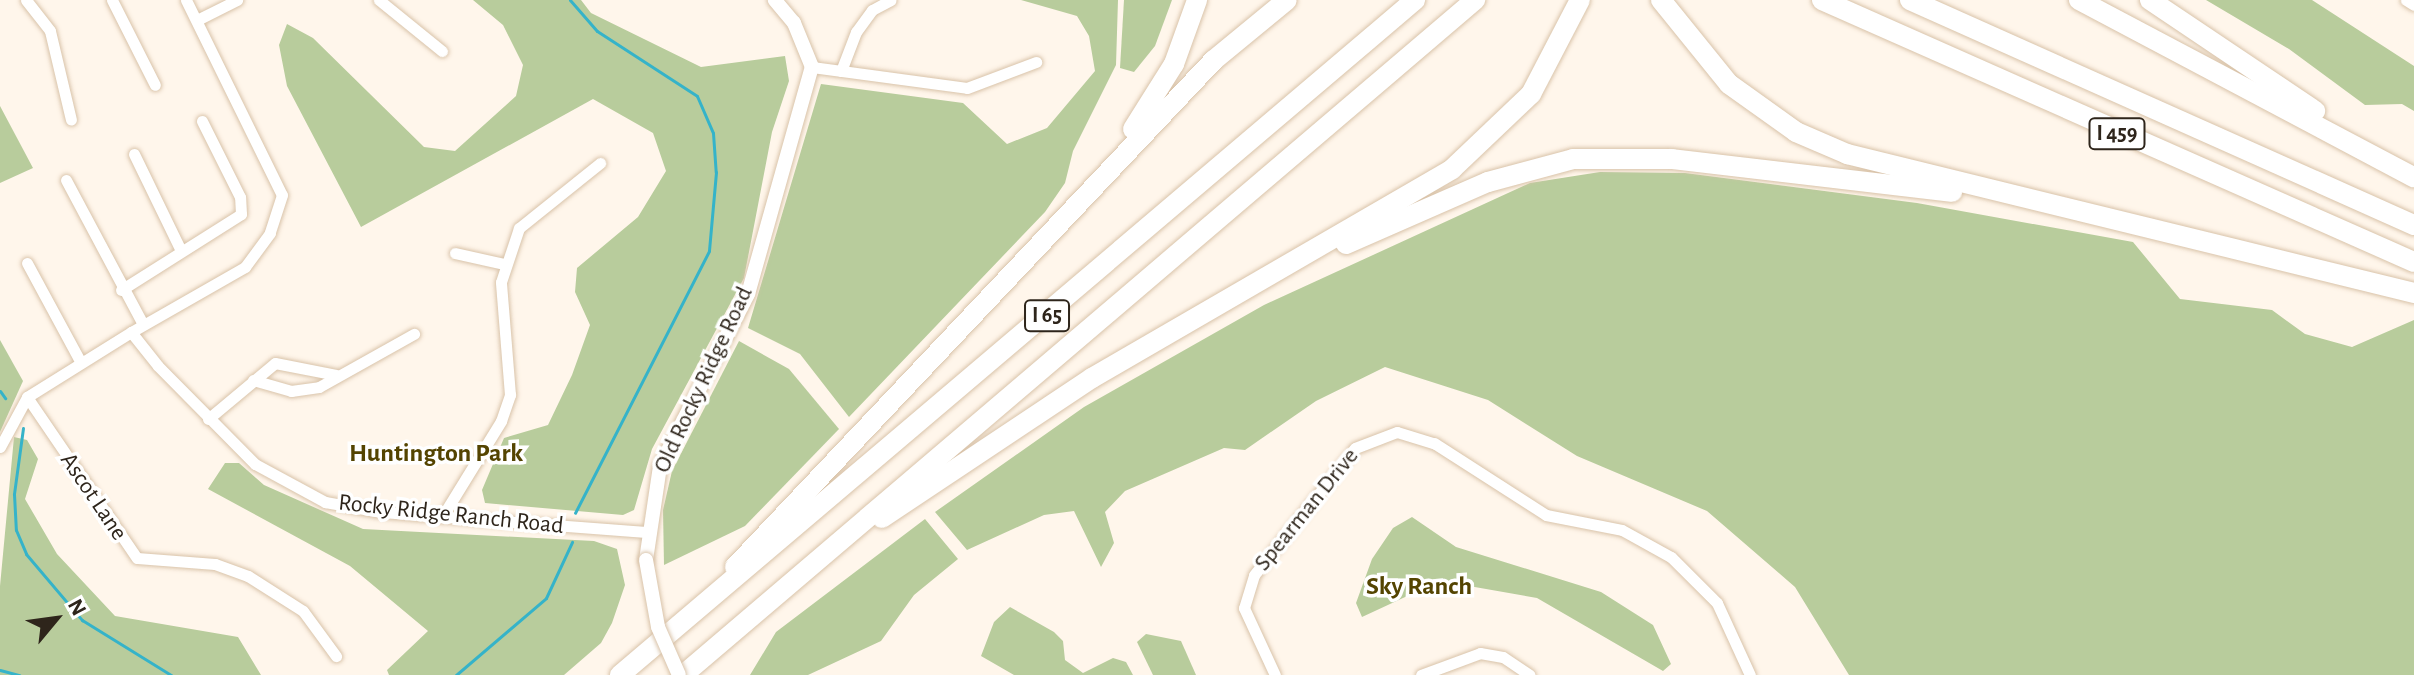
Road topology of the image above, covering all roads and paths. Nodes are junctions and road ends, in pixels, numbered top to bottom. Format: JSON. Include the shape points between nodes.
{"nodes":[{"id":1,"x":26,"y":0,"type":"edge"},
{"id":2,"x":112,"y":0,"type":"edge"},
{"id":3,"x":186,"y":0,"type":"edge"},
{"id":4,"x":237,"y":0,"type":"edge"},
{"id":5,"x":379,"y":0,"type":"edge"},
{"id":6,"x":775,"y":0,"type":"edge"},
{"id":7,"x":891,"y":0,"type":"edge"},
{"id":8,"x":1197,"y":0,"type":"edge"},
{"id":9,"x":1287,"y":0,"type":"edge"},
{"id":10,"x":1475,"y":0,"type":"edge"},
{"id":11,"x":1822,"y":0,"type":"edge"},
{"id":12,"x":1910,"y":0,"type":"edge"},
{"id":13,"x":2079,"y":0,"type":"edge"},
{"id":14,"x":2150,"y":0,"type":"edge"},
{"id":15,"x":2406,"y":0,"type":"edge"},
{"id":16,"x":1579,"y":3,"type":"edge"},
{"id":17,"x":2414,"y":5,"type":"edge"},
{"id":18,"x":1408,"y":6,"type":"edge"},
{"id":19,"x":1666,"y":8,"type":"edge"},
{"id":20,"x":197,"y":20,"type":"junction"},
{"id":21,"x":442,"y":51,"type":"dead end"},
{"id":22,"x":1036,"y":62,"type":"dead end"},
{"id":23,"x":812,"y":67,"type":"junction"},
{"id":24,"x":841,"y":71,"type":"junction"},
{"id":25,"x":155,"y":85,"type":"dead end"},
{"id":26,"x":71,"y":120,"type":"dead end"},
{"id":27,"x":202,"y":121,"type":"dead end"},
{"id":28,"x":134,"y":154,"type":"dead end"},
{"id":29,"x":600,"y":163,"type":"dead end"},
{"id":30,"x":2414,"y":174,"type":"edge"},
{"id":31,"x":66,"y":180,"type":"dead end"},
{"id":32,"x":1077,"y":201,"type":"junction"},
{"id":33,"x":2036,"y":202,"type":"junction"},
{"id":34,"x":2414,"y":225,"type":"edge"},
{"id":35,"x":181,"y":251,"type":"junction"},
{"id":36,"x":455,"y":253,"type":"dead end"},
{"id":37,"x":2414,"y":262,"type":"edge"},
{"id":38,"x":27,"y":263,"type":"dead end"},
{"id":39,"x":504,"y":264,"type":"junction"},
{"id":40,"x":1290,"y":265,"type":"junction"},
{"id":41,"x":121,"y":290,"type":"junction"},
{"id":42,"x":2414,"y":293,"type":"edge"},
{"id":43,"x":143,"y":324,"type":"junction"},
{"id":44,"x":131,"y":332,"type":"junction"},
{"id":45,"x":414,"y":334,"type":"dead end"},
{"id":46,"x":79,"y":359,"type":"junction"},
{"id":47,"x":336,"y":375,"type":"junction"},
{"id":48,"x":253,"y":380,"type":"junction"},
{"id":49,"x":27,"y":397,"type":"junction"},
{"id":50,"x":208,"y":419,"type":"junction"},
{"id":51,"x":0,"y":447,"type":"edge"},
{"id":52,"x":442,"y":517,"type":"junction"},
{"id":53,"x":647,"y":532,"type":"junction"},
{"id":54,"x":803,"y":572,"type":"junction"},
{"id":55,"x":690,"y":616,"type":"junction"},
{"id":56,"x":336,"y":656,"type":"dead end"},
{"id":57,"x":620,"y":675,"type":"edge"},
{"id":58,"x":681,"y":675,"type":"edge"},
{"id":59,"x":1275,"y":675,"type":"edge"},
{"id":60,"x":1421,"y":675,"type":"edge"},
{"id":61,"x":1530,"y":675,"type":"edge"},
{"id":62,"x":1750,"y":675,"type":"edge"}],
"edges":[{"from":1,"to":26,"type":"street","via":[[50,31]]},
{"from":2,"to":25,"type":"street"},
{"from":3,"to":20,"type":"street"},
{"from":4,"to":20,"type":"street"},
{"from":5,"to":21,"type":"street"},
{"from":6,"to":23,"type":"street","via":[[794,23]]},
{"from":7,"to":24,"type":"street","via":[[872,10],[856,32]]},
{"from":8,"to":32,"type":"highway","via":[[1160,90]]},
{"from":9,"to":32,"type":"highway","via":[[1214,60]]},
{"from":10,"to":54,"type":"highway","number":"I 65"},
{"from":11,"to":37,"type":"highway","number":"I 459"},
{"from":12,"to":34,"type":"highway","number":"I 459"},
{"from":13,"to":30,"type":"highway"},
{"from":14,"to":30,"type":"highway"},
{"from":15,"to":17,"type":"street"},
{"from":16,"to":40,"type":"highway","via":[[1537,85],[1478,150]]},
{"from":18,"to":55,"type":"highway","number":"I 65"},
{"from":19,"to":33,"type":"highway","via":[[1729,84],[1796,132],[1847,154]]},
{"from":20,"to":43,"type":"street","via":[[282,195],[270,233],[245,267]]},
{"from":22,"to":24,"type":"street","via":[[967,88]]},
{"from":23,"to":24,"type":"street"},
{"from":23,"to":53,"type":"street","name":"Old Rocky Ridge Road","via":[[748,294],[660,466]]},
{"from":27,"to":35,"type":"street","via":[[240,197],[241,214]]},
{"from":28,"to":35,"type":"street"},
{"from":29,"to":39,"type":"street","via":[[531,212]]},
{"from":31,"to":41,"type":"street"},
{"from":32,"to":55,"type":"highway"},
{"from":33,"to":40,"type":"highway","via":[[1672,159],[1573,159],[1488,182]]},
{"from":33,"to":42,"type":"highway"},
{"from":35,"to":41,"type":"street"},
{"from":36,"to":39,"type":"street"},
{"from":38,"to":46,"type":"street"},
{"from":39,"to":52,"type":"street","via":[[510,395],[501,421]]},
{"from":40,"to":54,"type":"highway","via":[[1092,378]]},
{"from":41,"to":43,"type":"street"},
{"from":43,"to":44,"type":"street"},
{"from":44,"to":46,"type":"street"},
{"from":44,"to":50,"type":"street","name":"Rocky Ridge Ranch Road"},
{"from":45,"to":47,"type":"street"},
{"from":46,"to":49,"type":"street"},
{"from":47,"to":48,"type":"street","via":[[306,390]]},
{"from":47,"to":48,"type":"street","via":[[281,361]]},
{"from":48,"to":50,"type":"street"},
{"from":49,"to":51,"type":"street"},
{"from":49,"to":56,"type":"street","name":"Ascot Lane","via":[[137,558],[215,564],[248,576],[303,611]]},
{"from":50,"to":52,"type":"street","name":"Rocky Ridge Ranch Road","via":[[255,464],[302,493],[345,507]]},
{"from":52,"to":53,"type":"street","name":"Rocky Ridge Ranch Road"},
{"from":53,"to":58,"type":"street","name":"Old Rocky Ridge Road","bridge":true,"via":[[646,560],[658,627]]},
{"from":54,"to":58,"type":"highway","number":"I 65"},
{"from":55,"to":57,"type":"highway","number":"I 65"},
{"from":59,"to":62,"type":"street","name":"Spearman Drive","via":[[1244,608],[1254,575],[1355,448],[1397,432],[1434,443],[1546,515],[1622,530],[1671,557],[1717,603]]},
{"from":60,"to":61,"type":"street","via":[[1480,653],[1503,657]]}]}
